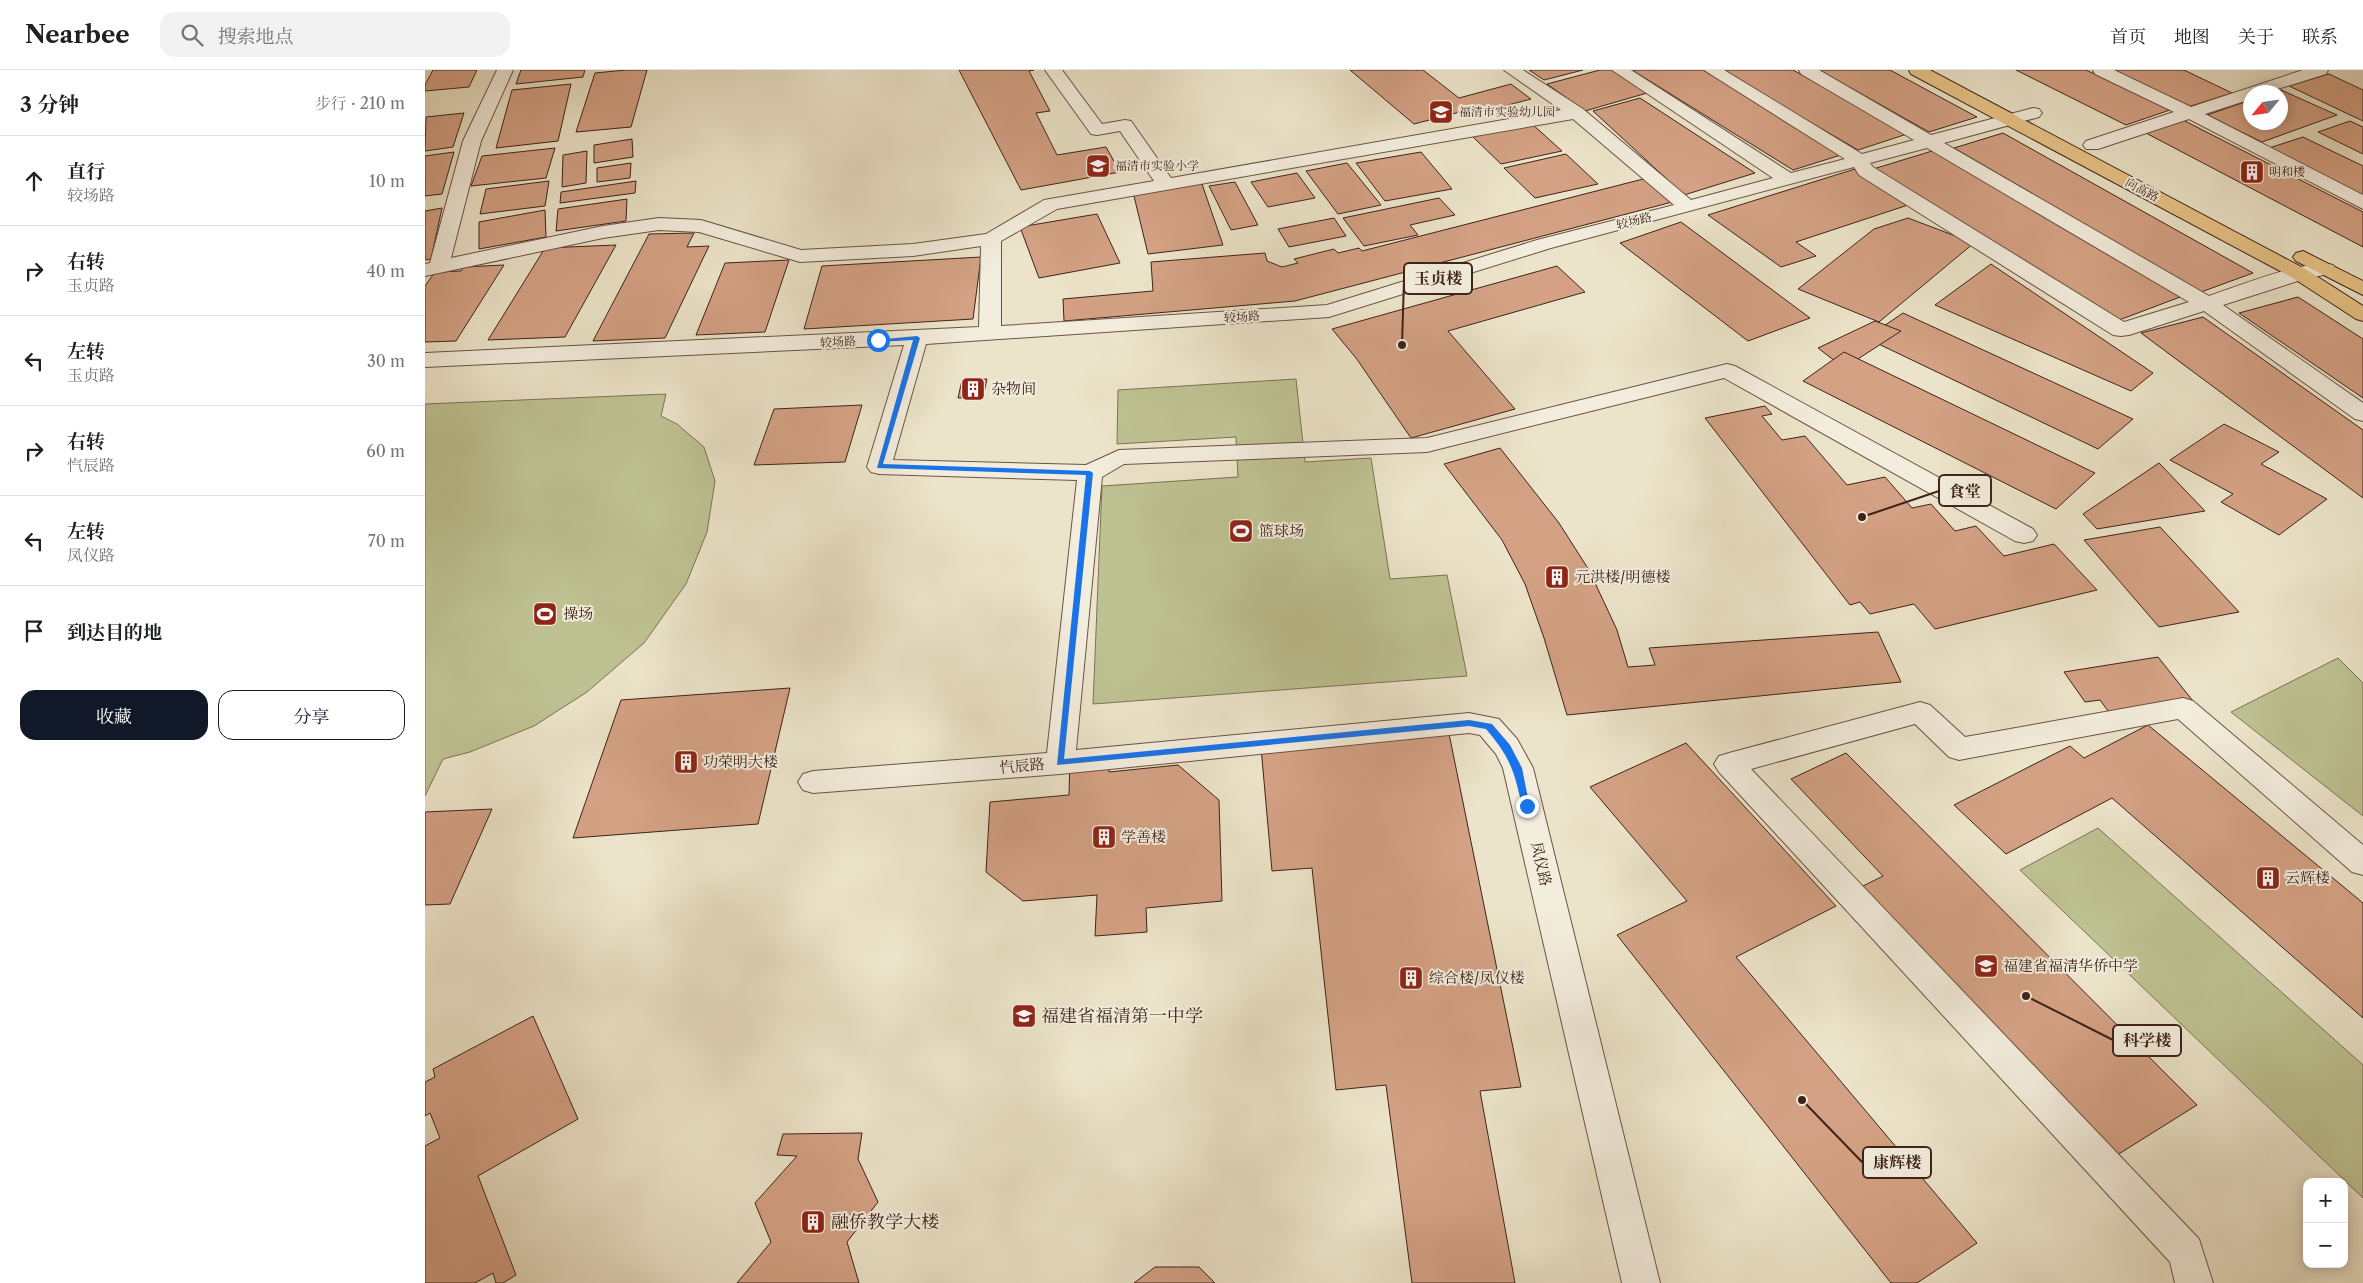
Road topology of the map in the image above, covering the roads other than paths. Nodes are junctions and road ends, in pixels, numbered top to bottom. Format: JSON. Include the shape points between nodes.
{"nodes":[{"id":1,"x":505,"y":70,"type":"edge"},
{"id":2,"x":1053,"y":70,"type":"edge"},
{"id":3,"x":1512,"y":70,"type":"edge"},
{"id":4,"x":1620,"y":70,"type":"edge"},
{"id":5,"x":1712,"y":70,"type":"edge"},
{"id":6,"x":1807,"y":70,"type":"edge"},
{"id":7,"x":1917,"y":70,"type":"edge"},
{"id":8,"x":1951,"y":70,"type":"edge"},
{"id":9,"x":2101,"y":70,"type":"edge"},
{"id":10,"x":2320,"y":70,"type":"edge"},
{"id":11,"x":2275,"y":85,"type":"edge"},
{"id":12,"x":2243,"y":96,"type":"edge"},
{"id":13,"x":1577,"y":112,"type":"junction"},
{"id":14,"x":2033,"y":113,"type":"junction"},
{"id":15,"x":2190,"y":113,"type":"junction"},
{"id":16,"x":1930,"y":141,"type":"junction"},
{"id":17,"x":2092,"y":145,"type":"junction"},
{"id":18,"x":1858,"y":159,"type":"junction"},
{"id":19,"x":1787,"y":179,"type":"junction"},
{"id":20,"x":1165,"y":183,"type":"junction"},
{"id":21,"x":2363,"y":202,"type":"edge"},
{"id":22,"x":1688,"y":207,"type":"junction"},
{"id":23,"x":991,"y":239,"type":"junction"},
{"id":24,"x":432,"y":269,"type":"edge"},
{"id":25,"x":2326,"y":269,"type":"junction"},
{"id":26,"x":2301,"y":274,"type":"junction"},
{"id":27,"x":2363,"y":289,"type":"edge"},
{"id":28,"x":2206,"y":303,"type":"junction"},
{"id":29,"x":2363,"y":315,"type":"edge"},
{"id":30,"x":990,"y":334,"type":"junction"},
{"id":31,"x":917,"y":338,"type":"junction"},
{"id":32,"x":425,"y":360,"type":"edge"},
{"id":33,"x":2363,"y":414,"type":"edge"},
{"id":34,"x":1090,"y":473,"type":"junction"},
{"id":35,"x":2024,"y":535,"type":"dead end"},
{"id":36,"x":1060,"y":763,"type":"junction"},
{"id":37,"x":813,"y":782,"type":"dead end"},
{"id":38,"x":2363,"y":863,"type":"edge"},
{"id":39,"x":1641,"y":1283,"type":"edge"},
{"id":40,"x":2193,"y":1283,"type":"edge"}],
"edges":[{"from":1,"to":24,"type":"street","via":[[472,140]]},
{"from":2,"to":20,"type":"street","via":[[1097,130],[1125,125]]},
{"from":3,"to":13,"type":"street"},
{"from":4,"to":19,"type":"street"},
{"from":5,"to":18,"type":"street"},
{"from":6,"to":16,"type":"street"},
{"from":7,"to":26,"type":"main road","name":"向高路"},
{"from":8,"to":14,"type":"main road","name":"向高路"},
{"from":9,"to":15,"type":"street"},
{"from":10,"to":11,"type":"street"},
{"from":12,"to":15,"type":"street"},
{"from":13,"to":20,"type":"street"},
{"from":13,"to":22,"type":"street"},
{"from":14,"to":16,"type":"street","name":"较场路"},
{"from":14,"to":17,"type":"main road","name":"向高路"},
{"from":15,"to":17,"type":"street"},
{"from":15,"to":21,"type":"street"},
{"from":16,"to":18,"type":"street","name":"较场路"},
{"from":16,"to":28,"type":"street"},
{"from":17,"to":25,"type":"main road","name":"向高路"},
{"from":18,"to":19,"type":"street","name":"较场路"},
{"from":18,"to":28,"type":"street","via":[[1866,171],[2121,330]]},
{"from":19,"to":22,"type":"street","name":"较场路"},
{"from":20,"to":23,"type":"street","via":[[1051,204]]},
{"from":22,"to":30,"type":"street","name":"较场路","via":[[1544,244],[1329,312]]},
{"from":23,"to":24,"type":"street","via":[[913,250],[800,256],[701,226],[659,224],[603,232]]},
{"from":23,"to":30,"type":"street"},
{"from":25,"to":26,"type":"street"},
{"from":25,"to":27,"type":"main road","name":"向高路"},
{"from":26,"to":28,"type":"street"},
{"from":26,"to":29,"type":"main road","name":"向高路"},
{"from":28,"to":33,"type":"street"},
{"from":30,"to":31,"type":"street","name":"较场路"},
{"from":31,"to":32,"type":"street","name":"较场路"},
{"from":31,"to":34,"type":"street","via":[[879,466]]},
{"from":34,"to":35,"type":"street","via":[[1119,457],[1427,445],[1727,371]]},
{"from":34,"to":36,"type":"street","name":"忾辰路"},
{"from":36,"to":37,"type":"street","name":"忾辰路"},
{"from":36,"to":39,"type":"street","name":"凤仪路","via":[[1469,723],[1489,726],[1518,768]]},
{"from":38,"to":40,"type":"street","via":[[2183,708],[1959,749],[1920,712],[1729,764],[2186,1252]]}]}
